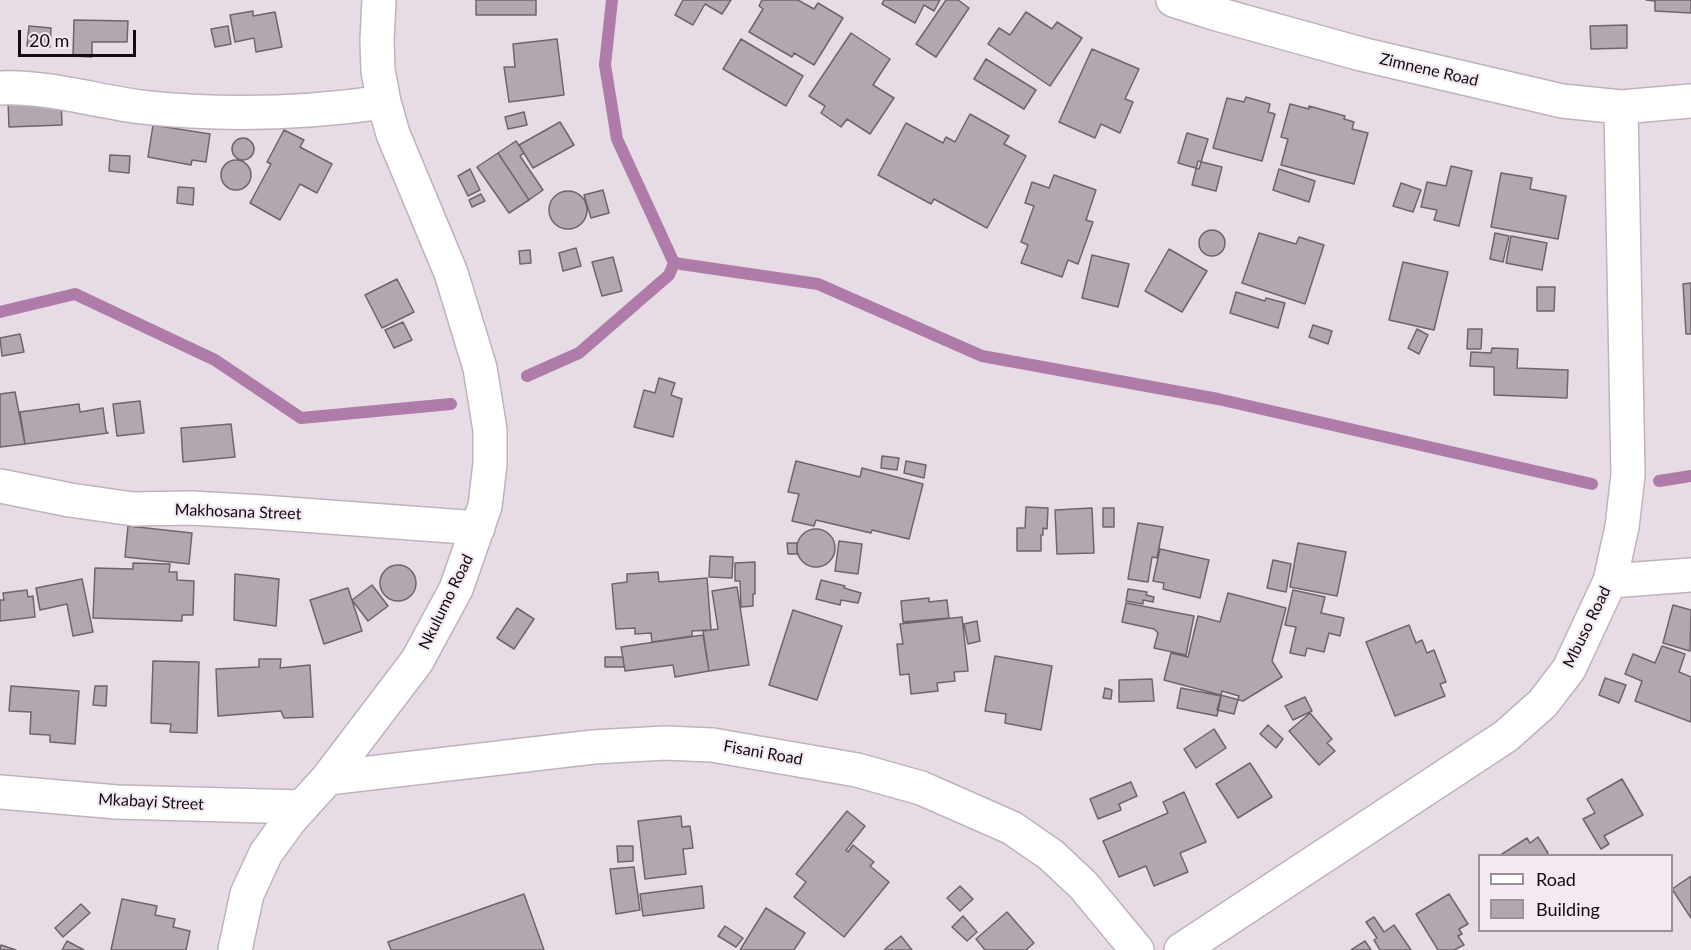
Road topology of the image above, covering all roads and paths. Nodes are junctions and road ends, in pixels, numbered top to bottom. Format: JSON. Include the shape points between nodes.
{"nodes":[{"id":1,"x":379,"y":0,"type":"edge"},
{"id":2,"x":1173,"y":0,"type":"edge"},
{"id":3,"x":0,"y":88,"type":"edge"},
{"id":4,"x":1691,"y":101,"type":"edge"},
{"id":5,"x":384,"y":102,"type":"junction"},
{"id":6,"x":1621,"y":107,"type":"junction"},
{"id":7,"x":0,"y":486,"type":"edge"},
{"id":8,"x":478,"y":528,"type":"junction"},
{"id":9,"x":1691,"y":574,"type":"edge"},
{"id":10,"x":1610,"y":581,"type":"junction"},
{"id":11,"x":328,"y":778,"type":"junction"},
{"id":12,"x":0,"y":792,"type":"edge"},
{"id":13,"x":302,"y":807,"type":"junction"},
{"id":14,"x":235,"y":950,"type":"edge"},
{"id":15,"x":1137,"y":950,"type":"edge"},
{"id":16,"x":1181,"y":950,"type":"edge"}],
"edges":[{"from":1,"to":5,"type":"street","name":"Nkulumo Road","via":[[378,61]]},
{"from":2,"to":6,"type":"street","name":"Zimnene Road","via":[[1361,54],[1562,101]]},
{"from":3,"to":5,"type":"street","via":[[236,114],[325,110]]},
{"from":4,"to":6,"type":"street","name":"Zimnene Road"},
{"from":5,"to":8,"type":"street","name":"Nkulumo Road","via":[[393,134],[451,273],[480,368],[490,430],[490,464]]},
{"from":6,"to":10,"type":"street","name":"Mbuso Road","via":[[1628,475]]},
{"from":7,"to":8,"type":"street","name":"Makhosana Street","via":[[133,509],[191,508]]},
{"from":8,"to":11,"type":"street","name":"Nkulumo Road","via":[[456,589],[417,662]]},
{"from":9,"to":10,"type":"street"},
{"from":10,"to":16,"type":"street","name":"Mbuso Road","via":[[1569,669],[1543,703],[1506,736]]},
{"from":11,"to":13,"type":"street","name":"Nkulumo Road"},
{"from":11,"to":15,"type":"street","name":"Fisani Road","via":[[593,747],[665,743],[712,745],[857,770],[921,788],[1012,828],[1051,855],[1083,885]]},
{"from":12,"to":13,"type":"street","name":"Mkabayi Street","via":[[117,802]]},
{"from":13,"to":14,"type":"street","name":"Nkulumo Road","via":[[266,853],[248,894]]}]}
